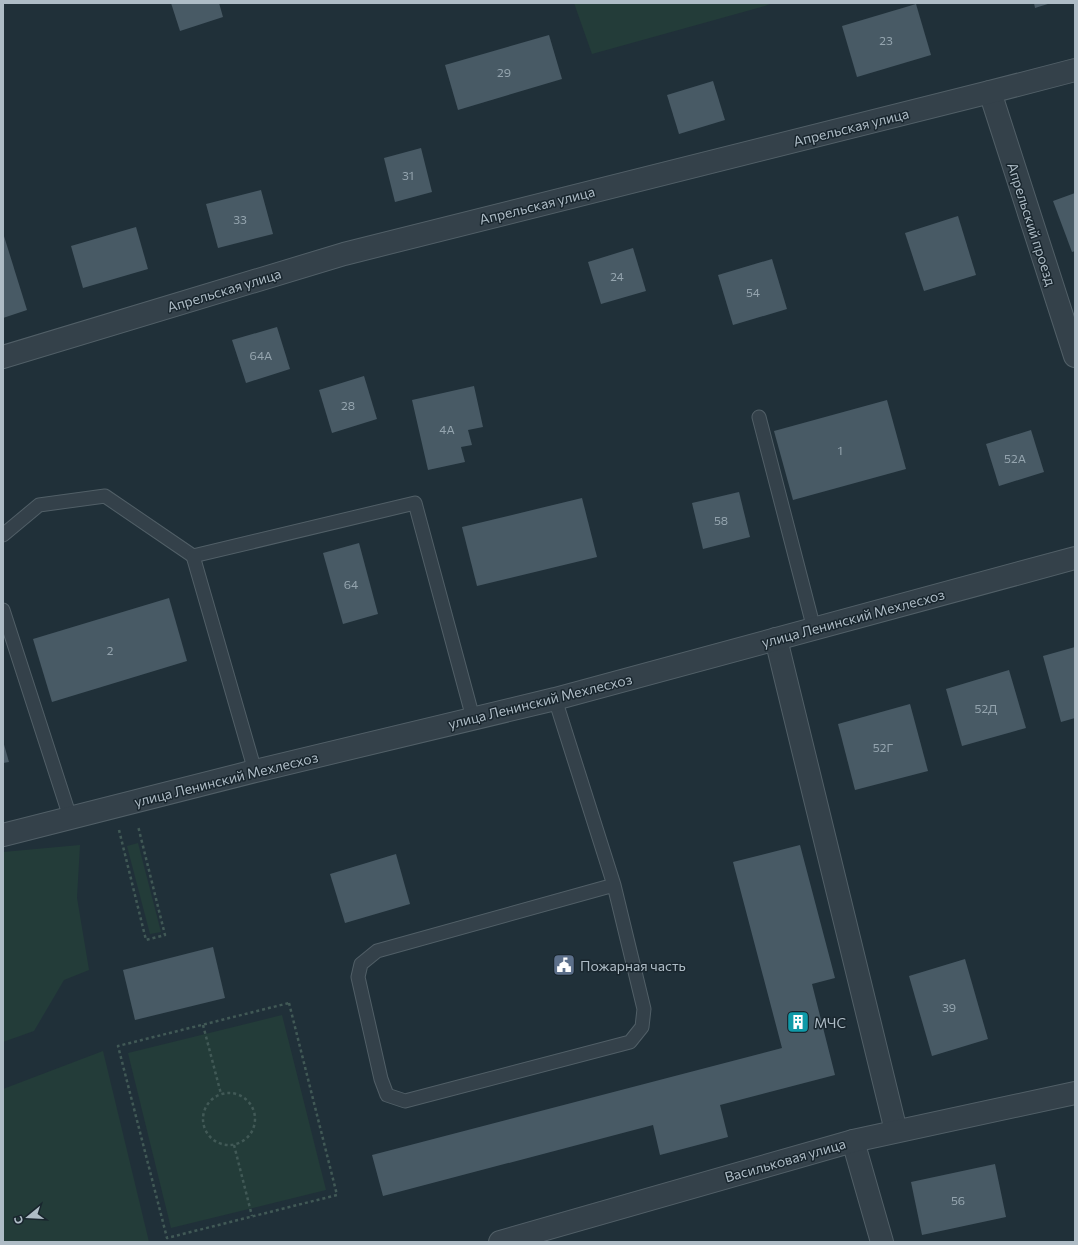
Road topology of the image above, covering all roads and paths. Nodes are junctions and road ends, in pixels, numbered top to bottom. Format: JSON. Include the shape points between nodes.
{"nodes":[{"id":1,"x":1075,"y":70,"type":"edge"},
{"id":2,"x":990,"y":92,"type":"junction"},
{"id":3,"x":3,"y":356,"type":"edge"},
{"id":4,"x":1075,"y":356,"type":"edge"},
{"id":5,"x":759,"y":417,"type":"dead end"},
{"id":6,"x":3,"y":535,"type":"edge"},
{"id":7,"x":193,"y":556,"type":"junction"},
{"id":8,"x":1075,"y":558,"type":"edge"},
{"id":9,"x":3,"y":610,"type":"edge"},
{"id":10,"x":814,"y":628,"type":"junction"},
{"id":11,"x":776,"y":639,"type":"junction"},
{"id":12,"x":555,"y":699,"type":"junction"},
{"id":13,"x":474,"y":718,"type":"junction"},
{"id":14,"x":255,"y":771,"type":"junction"},
{"id":15,"x":122,"y":804,"type":"junction"},
{"id":16,"x":70,"y":817,"type":"junction"},
{"id":17,"x":3,"y":835,"type":"edge"},
{"id":18,"x":614,"y":886,"type":"junction"},
{"id":19,"x":204,"y":1024,"type":"junction"},
{"id":20,"x":1075,"y":1093,"type":"edge"},
{"id":21,"x":221,"y":1094,"type":"junction"},
{"id":22,"x":896,"y":1131,"type":"junction"},
{"id":23,"x":853,"y":1141,"type":"junction"},
{"id":24,"x":234,"y":1144,"type":"junction"},
{"id":25,"x":252,"y":1216,"type":"junction"},
{"id":26,"x":500,"y":1242,"type":"edge"},
{"id":27,"x":882,"y":1242,"type":"edge"}],
"edges":[{"from":1,"to":2,"type":"street","name":"Апрельская улица"},
{"from":2,"to":3,"type":"street","name":"Апрельская улица","via":[[344,254]]},
{"from":2,"to":4,"type":"street","name":"Апрельский проезд"},
{"from":5,"to":10,"type":"lane"},
{"from":6,"to":7,"type":"lane","via":[[39,505],[105,496]]},
{"from":7,"to":13,"type":"lane","via":[[415,503]]},
{"from":7,"to":14,"type":"lane"},
{"from":8,"to":10,"type":"street","name":"улица Ленинский Мехлесхоз"},
{"from":9,"to":16,"type":"lane"},
{"from":10,"to":11,"type":"street","name":"улица Ленинский Мехлесхоз"},
{"from":11,"to":12,"type":"street","name":"улица Ленинский Мехлесхоз"},
{"from":11,"to":22,"type":"street"},
{"from":12,"to":13,"type":"street","name":"улица Ленинский Мехлесхоз"},
{"from":12,"to":18,"type":"lane"},
{"from":13,"to":14,"type":"street","name":"улица Ленинский Мехлесхоз"},
{"from":14,"to":15,"type":"street","name":"улица Ленинский Мехлесхоз"},
{"from":15,"to":15,"type":"path","via":[[165,935],[146,940]]},
{"from":15,"to":16,"type":"street","name":"улица Ленинский Мехлесхоз"},
{"from":16,"to":17,"type":"street","name":"улица Ленинский Мехлесхоз"},
{"from":18,"to":18,"type":"lane","via":[[377,952],[361,964],[358,977],[381,1079],[387,1095],[405,1100],[630,1042],[642,1027],[644,1009]]},
{"from":19,"to":21,"type":"path"},
{"from":19,"to":25,"type":"path","via":[[289,1003],[337,1195]]},
{"from":19,"to":25,"type":"path","via":[[118,1046],[167,1238]]},
{"from":20,"to":22,"type":"street","name":"Васильковая улица"},
{"from":21,"to":24,"type":"path","via":[[211,1100],[205,1109],[204,1125],[212,1139],[223,1144]]},
{"from":21,"to":24,"type":"path","via":[[233,1093],[244,1098],[252,1106],[255,1118],[253,1130],[245,1140]]},
{"from":22,"to":23,"type":"street","name":"Васильковая улица"},
{"from":23,"to":26,"type":"street","name":"Васильковая улица"},
{"from":23,"to":27,"type":"street"},
{"from":24,"to":25,"type":"path"}]}
